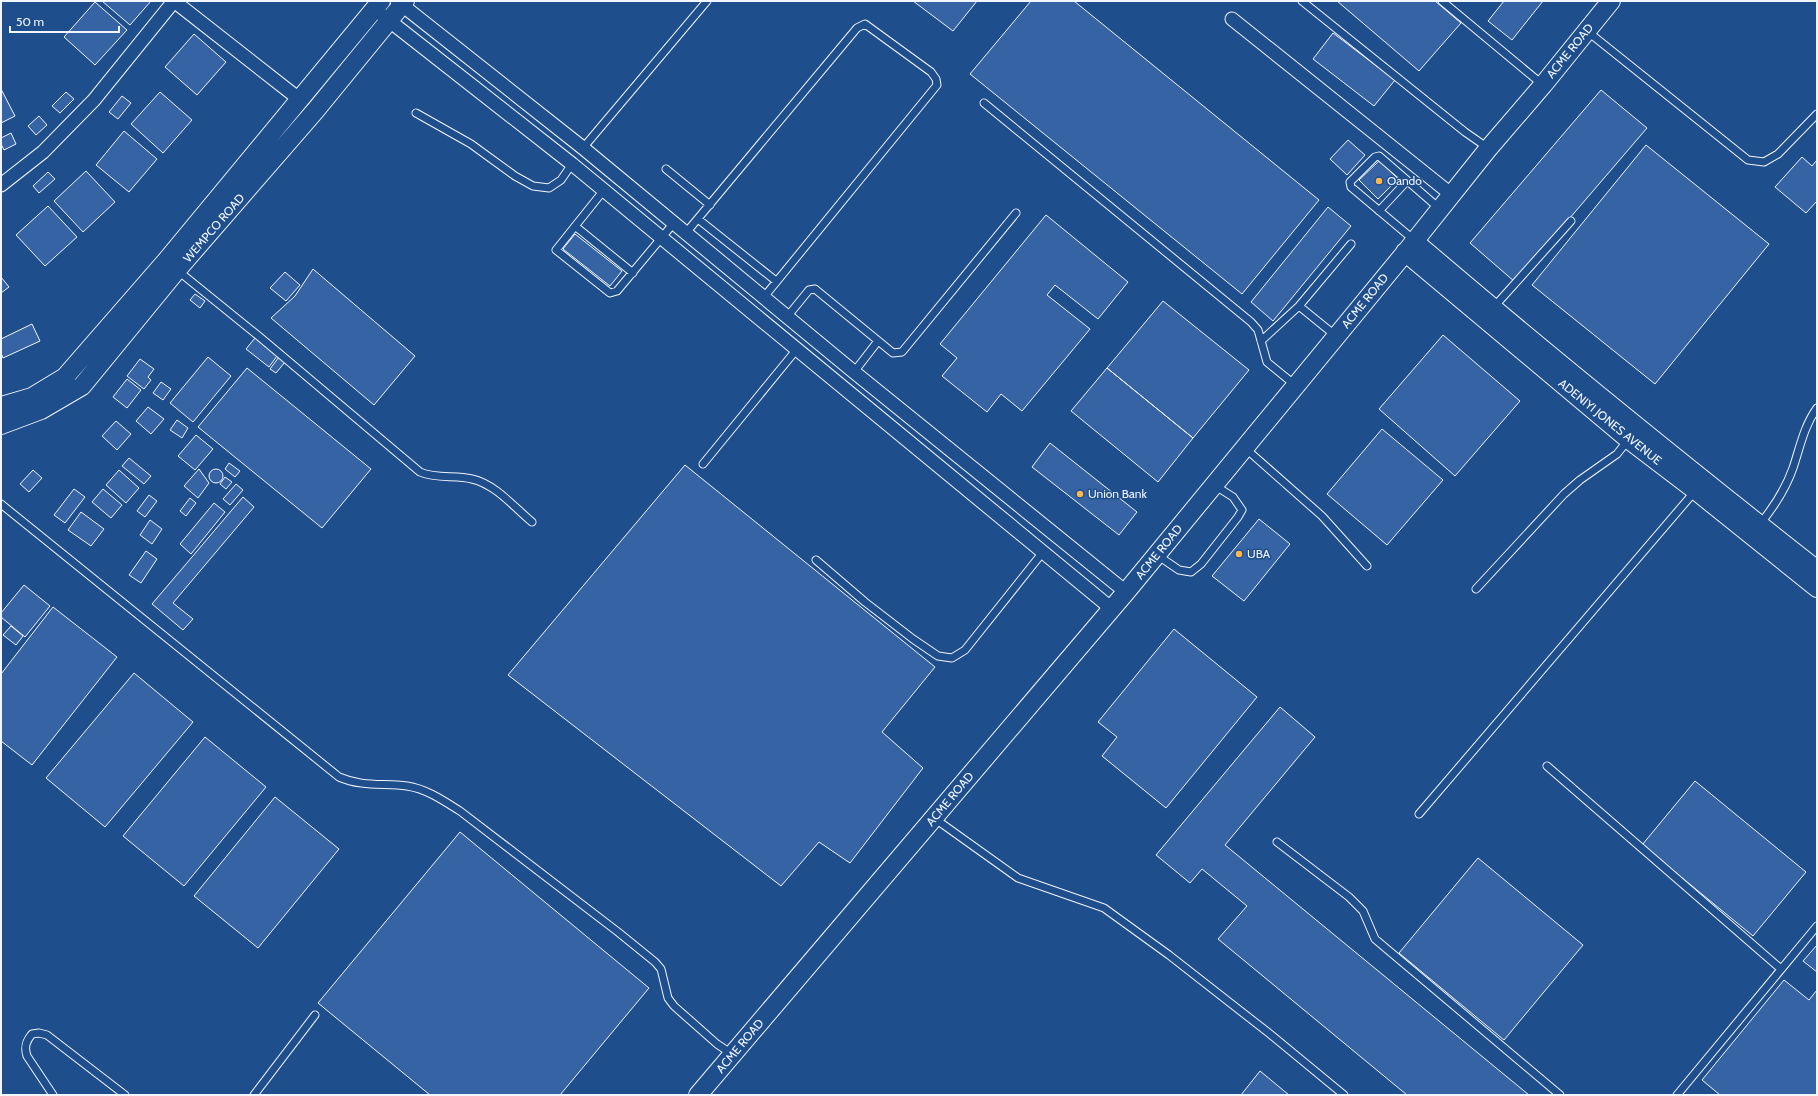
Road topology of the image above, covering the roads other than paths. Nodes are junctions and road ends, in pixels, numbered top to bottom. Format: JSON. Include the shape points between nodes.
{"nodes":[{"id":1,"x":174,"y":1,"type":"edge"},
{"id":2,"x":707,"y":1,"type":"edge"},
{"id":3,"x":1302,"y":1,"type":"edge"},
{"id":4,"x":1442,"y":1,"type":"edge"},
{"id":5,"x":1611,"y":1,"type":"edge"},
{"id":6,"x":401,"y":2,"type":"edge"},
{"id":7,"x":378,"y":5,"type":"edge"},
{"id":8,"x":1232,"y":19,"type":"dead end"},
{"id":9,"x":388,"y":20,"type":"junction"},
{"id":10,"x":1586,"y":30,"type":"junction"},
{"id":11,"x":1543,"y":85,"type":"junction"},
{"id":12,"x":299,"y":99,"type":"junction"},
{"id":13,"x":984,"y":103,"type":"dead end"},
{"id":14,"x":416,"y":113,"type":"dead end"},
{"id":15,"x":1817,"y":114,"type":"edge"},
{"id":16,"x":583,"y":148,"type":"junction"},
{"id":17,"x":1488,"y":148,"type":"junction"},
{"id":18,"x":572,"y":164,"type":"junction"},
{"id":19,"x":666,"y":169,"type":"dead end"},
{"id":20,"x":1407,"y":180,"type":"junction"},
{"id":21,"x":1,"y":185,"type":"edge"},
{"id":22,"x":604,"y":190,"type":"junction"},
{"id":23,"x":1452,"y":195,"type":"junction"},
{"id":24,"x":710,"y":205,"type":"junction"},
{"id":25,"x":1440,"y":209,"type":"junction"},
{"id":26,"x":1379,"y":211,"type":"junction"},
{"id":27,"x":1016,"y":213,"type":"dead end"},
{"id":28,"x":698,"y":219,"type":"junction"},
{"id":29,"x":1571,"y":220,"type":"dead end"},
{"id":30,"x":673,"y":224,"type":"junction"},
{"id":31,"x":575,"y":226,"type":"junction"},
{"id":32,"x":685,"y":234,"type":"junction"},
{"id":33,"x":662,"y":238,"type":"junction"},
{"id":34,"x":1351,"y":244,"type":"dead end"},
{"id":35,"x":1410,"y":246,"type":"junction"},
{"id":36,"x":172,"y":266,"type":"junction"},
{"id":37,"x":633,"y":273,"type":"junction"},
{"id":38,"x":776,"y":281,"type":"junction"},
{"id":39,"x":764,"y":297,"type":"junction"},
{"id":40,"x":1299,"y":306,"type":"junction"},
{"id":41,"x":1493,"y":308,"type":"junction"},
{"id":42,"x":787,"y":317,"type":"junction"},
{"id":43,"x":1336,"y":337,"type":"junction"},
{"id":44,"x":878,"y":341,"type":"junction"},
{"id":45,"x":1261,"y":341,"type":"junction"},
{"id":46,"x":797,"y":349,"type":"junction"},
{"id":47,"x":854,"y":372,"type":"junction"},
{"id":48,"x":1296,"y":386,"type":"junction"},
{"id":49,"x":1,"y":406,"type":"edge"},
{"id":50,"x":1817,"y":408,"type":"edge"},
{"id":51,"x":1,"y":425,"type":"edge"},
{"id":52,"x":1628,"y":439,"type":"junction"},
{"id":53,"x":1245,"y":448,"type":"junction"},
{"id":54,"x":703,"y":464,"type":"dead end"},
{"id":55,"x":978,"y":472,"type":"junction"},
{"id":56,"x":1214,"y":485,"type":"junction"},
{"id":57,"x":1699,"y":485,"type":"junction"},
{"id":58,"x":965,"y":489,"type":"junction"},
{"id":59,"x":1,"y":504,"type":"edge"},
{"id":60,"x":532,"y":522,"type":"dead end"},
{"id":61,"x":1755,"y":530,"type":"junction"},
{"id":62,"x":1043,"y":552,"type":"junction"},
{"id":63,"x":1157,"y":554,"type":"junction"},
{"id":64,"x":816,"y":560,"type":"dead end"},
{"id":65,"x":1367,"y":566,"type":"dead end"},
{"id":66,"x":1817,"y":570,"type":"edge"},
{"id":67,"x":1817,"y":588,"type":"edge"},
{"id":68,"x":1476,"y":589,"type":"dead end"},
{"id":69,"x":1126,"y":592,"type":"junction"},
{"id":70,"x":1112,"y":609,"type":"junction"},
{"id":71,"x":1547,"y":766,"type":"dead end"},
{"id":72,"x":1419,"y":814,"type":"dead end"},
{"id":73,"x":934,"y":818,"type":"junction"},
{"id":74,"x":1277,"y":842,"type":"dead end"},
{"id":75,"x":1817,"y":926,"type":"edge"},
{"id":76,"x":1781,"y":969,"type":"junction"},
{"id":77,"x":315,"y":1015,"type":"dead end"},
{"id":78,"x":733,"y":1055,"type":"junction"},
{"id":79,"x":53,"y":1095,"type":"edge"},
{"id":80,"x":125,"y":1095,"type":"edge"},
{"id":81,"x":254,"y":1095,"type":"edge"},
{"id":82,"x":698,"y":1095,"type":"edge"},
{"id":83,"x":1344,"y":1095,"type":"edge"},
{"id":84,"x":1560,"y":1095,"type":"edge"},
{"id":85,"x":1676,"y":1095,"type":"edge"}],
"edges":[{"from":1,"to":12,"type":"street"},
{"from":1,"to":21,"type":"street","via":[[94,100],[43,152]]},
{"from":2,"to":16,"type":"lane"},
{"from":3,"to":17,"type":"lane"},
{"from":4,"to":11,"type":"lane"},
{"from":5,"to":10,"type":"street","name":"ACME ROAD"},
{"from":6,"to":9,"type":"street","name":"WEMPCO ROAD"},
{"from":6,"to":16,"type":"street"},
{"from":7,"to":9,"type":"street"},
{"from":7,"to":12,"type":"street","name":"WEMPCO ROAD"},
{"from":8,"to":23,"type":"street"},
{"from":9,"to":18,"type":"street"},
{"from":9,"to":36,"type":"street","name":"WEMPCO ROAD","via":[[315,111]]},
{"from":10,"to":11,"type":"street","name":"ACME ROAD"},
{"from":10,"to":15,"type":"lane","via":[[1748,160],[1764,162],[1778,154]]},
{"from":11,"to":17,"type":"street","name":"ACME ROAD"},
{"from":12,"to":36,"type":"street","name":"WEMPCO ROAD"},
{"from":13,"to":45,"type":"lane","via":[[1251,322],[1258,330]]},
{"from":14,"to":18,"type":"lane","via":[[471,144],[533,186],[549,188],[561,180]]},
{"from":16,"to":30,"type":"street"},
{"from":17,"to":23,"type":"street","name":"ACME ROAD"},
{"from":18,"to":22,"type":"street"},
{"from":19,"to":24,"type":"lane"},
{"from":20,"to":25,"type":"lane"},
{"from":20,"to":26,"type":"lane"},
{"from":20,"to":26,"type":"lane","via":[[1377,156],[1350,182],[1351,187]]},
{"from":22,"to":31,"type":"lane"},
{"from":22,"to":33,"type":"street"},
{"from":23,"to":25,"type":"street","name":"ACME ROAD"},
{"from":24,"to":28,"type":"lane"},
{"from":24,"to":38,"type":"lane","via":[[857,28],[865,24],[931,72],[937,85]]},
{"from":25,"to":35,"type":"street","name":"ACME ROAD"},
{"from":26,"to":35,"type":"lane"},
{"from":27,"to":44,"type":"lane","via":[[902,352],[893,353]]},
{"from":28,"to":32,"type":"lane"},
{"from":28,"to":38,"type":"lane"},
{"from":29,"to":41,"type":"lane"},
{"from":30,"to":32,"type":"street"},
{"from":30,"to":33,"type":"lane"},
{"from":31,"to":37,"type":"lane"},
{"from":31,"to":37,"type":"lane","via":[[556,248],[557,252],[610,293],[617,291]]},
{"from":32,"to":39,"type":"street"},
{"from":33,"to":37,"type":"lane"},
{"from":33,"to":46,"type":"street"},
{"from":34,"to":40,"type":"lane"},
{"from":35,"to":41,"type":"street","name":"ADENIYI JONES AVENUE"},
{"from":35,"to":43,"type":"street","name":"ACME ROAD"},
{"from":35,"to":52,"type":"street","name":"ADENIYI JONES AVENUE"},
{"from":36,"to":49,"type":"street","name":"WEMPCO ROAD","via":[[65,377],[32,397]]},
{"from":36,"to":51,"type":"street","name":"WEMPCO ROAD","via":[[82,386],[42,410]]},
{"from":36,"to":60,"type":"lane","via":[[420,472],[473,479],[491,487]]},
{"from":38,"to":39,"type":"lane"},
{"from":39,"to":42,"type":"street"},
{"from":40,"to":43,"type":"lane"},
{"from":40,"to":45,"type":"lane"},
{"from":41,"to":57,"type":"street","name":"ADENIYI JONES AVENUE"},
{"from":42,"to":44,"type":"lane","via":[[809,290],[815,289]]},
{"from":42,"to":47,"type":"street"},
{"from":43,"to":48,"type":"street","name":"ACME ROAD"},
{"from":44,"to":47,"type":"lane"},
{"from":45,"to":48,"type":"lane","via":[[1267,362]]},
{"from":46,"to":54,"type":"lane"},
{"from":46,"to":58,"type":"street"},
{"from":47,"to":55,"type":"street"},
{"from":48,"to":53,"type":"street","name":"ACME ROAD"},
{"from":50,"to":61,"type":"lane","via":[[1804,430],[1792,470],[1772,510]]},
{"from":52,"to":57,"type":"street","name":"ADENIYI JONES AVENUE"},
{"from":52,"to":68,"type":"lane","via":[[1617,454],[1564,494]]},
{"from":53,"to":56,"type":"street","name":"ACME ROAD"},
{"from":53,"to":65,"type":"lane","via":[[1322,516]]},
{"from":55,"to":58,"type":"street"},
{"from":55,"to":69,"type":"street"},
{"from":56,"to":63,"type":"street","name":"ACME ROAD"},
{"from":56,"to":63,"type":"lane","via":[[1233,497],[1242,510],[1201,564],[1191,572],[1179,570]]},
{"from":57,"to":61,"type":"street","name":"ADENIYI JONES AVENUE"},
{"from":57,"to":72,"type":"lane"},
{"from":58,"to":62,"type":"street"},
{"from":59,"to":78,"type":"lane","via":[[340,777],[352,783],[415,788],[460,811],[655,962],[661,969],[668,998],[674,1006]]},
{"from":61,"to":66,"type":"street","name":"ADENIYI JONES AVENUE"},
{"from":61,"to":67,"type":"street","name":"ADENIYI JONES AVENUE"},
{"from":62,"to":64,"type":"lane","via":[[965,650],[952,658],[938,656],[913,639]]},
{"from":62,"to":70,"type":"street"},
{"from":63,"to":69,"type":"street","name":"ACME ROAD"},
{"from":69,"to":70,"type":"street","name":"ACME ROAD"},
{"from":70,"to":73,"type":"street","name":"ACME ROAD"},
{"from":71,"to":76,"type":"lane"},
{"from":73,"to":78,"type":"street","name":"ACME ROAD"},
{"from":73,"to":83,"type":"lane","via":[[1018,878],[1104,908],[1170,955]]},
{"from":74,"to":84,"type":"lane","via":[[1363,911],[1375,939]]},
{"from":75,"to":76,"type":"lane"},
{"from":76,"to":85,"type":"lane"},
{"from":77,"to":81,"type":"lane"},
{"from":78,"to":82,"type":"street","name":"ACME ROAD"},
{"from":79,"to":80,"type":"lane","via":[[27,1056],[26,1040],[32,1034],[47,1034]]}]}
